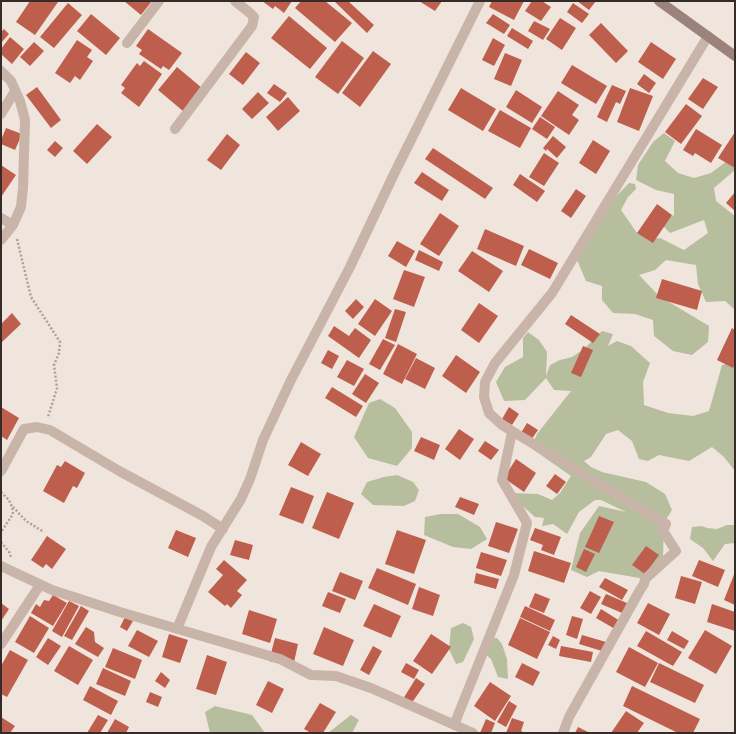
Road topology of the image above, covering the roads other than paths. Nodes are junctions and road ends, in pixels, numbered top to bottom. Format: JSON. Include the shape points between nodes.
{"nodes":[{"id":1,"x":159,"y":1,"type":"edge"},
{"id":2,"x":235,"y":1,"type":"edge"},
{"id":3,"x":480,"y":1,"type":"edge"},
{"id":4,"x":659,"y":1,"type":"edge"},
{"id":5,"x":708,"y":36,"type":"junction"},
{"id":6,"x":127,"y":43,"type":"dead end"},
{"id":7,"x":735,"y":56,"type":"edge"},
{"id":8,"x":1,"y":71,"type":"edge"},
{"id":9,"x":15,"y":91,"type":"junction"},
{"id":10,"x":1,"y":114,"type":"edge"},
{"id":11,"x":175,"y":129,"type":"dead end"},
{"id":12,"x":1,"y":218,"type":"edge"},
{"id":13,"x":13,"y":225,"type":"junction"},
{"id":14,"x":1,"y":240,"type":"edge"},
{"id":15,"x":512,"y":432,"type":"junction"},
{"id":16,"x":1,"y":471,"type":"edge"},
{"id":17,"x":223,"y":529,"type":"junction"},
{"id":18,"x":1,"y":566,"type":"edge"},
{"id":19,"x":40,"y":585,"type":"junction"},
{"id":20,"x":177,"y":629,"type":"junction"},
{"id":21,"x":1,"y":644,"type":"edge"},
{"id":22,"x":454,"y":725,"type":"junction"},
{"id":23,"x":473,"y":733,"type":"edge"},
{"id":24,"x":563,"y":733,"type":"edge"}],
"edges":[{"from":1,"to":6,"type":"street"},
{"from":2,"to":11,"type":"street","via":[[254,17],[252,26]]},
{"from":3,"to":17,"type":"street","via":[[350,267],[291,380],[263,440],[241,499]]},
{"from":4,"to":5,"type":"main road"},
{"from":5,"to":7,"type":"main road"},
{"from":5,"to":15,"type":"street","via":[[552,293],[495,363],[485,382],[484,397],[489,413]]},
{"from":8,"to":9,"type":"street"},
{"from":9,"to":10,"type":"street"},
{"from":9,"to":13,"type":"street","via":[[26,120],[21,207]]},
{"from":12,"to":13,"type":"street"},
{"from":13,"to":14,"type":"street"},
{"from":15,"to":22,"type":"street","via":[[502,480],[527,524],[514,575]]},
{"from":15,"to":24,"type":"street","via":[[666,524],[663,531],[676,551],[645,579],[569,717]]},
{"from":16,"to":17,"type":"street","via":[[24,429],[37,427],[50,430]]},
{"from":17,"to":20,"type":"street","via":[[207,554]]},
{"from":18,"to":19,"type":"street"},
{"from":19,"to":20,"type":"street"},
{"from":19,"to":21,"type":"street"},
{"from":20,"to":22,"type":"street","via":[[280,659],[311,675],[336,676],[371,688]]},
{"from":22,"to":23,"type":"street"}]}
